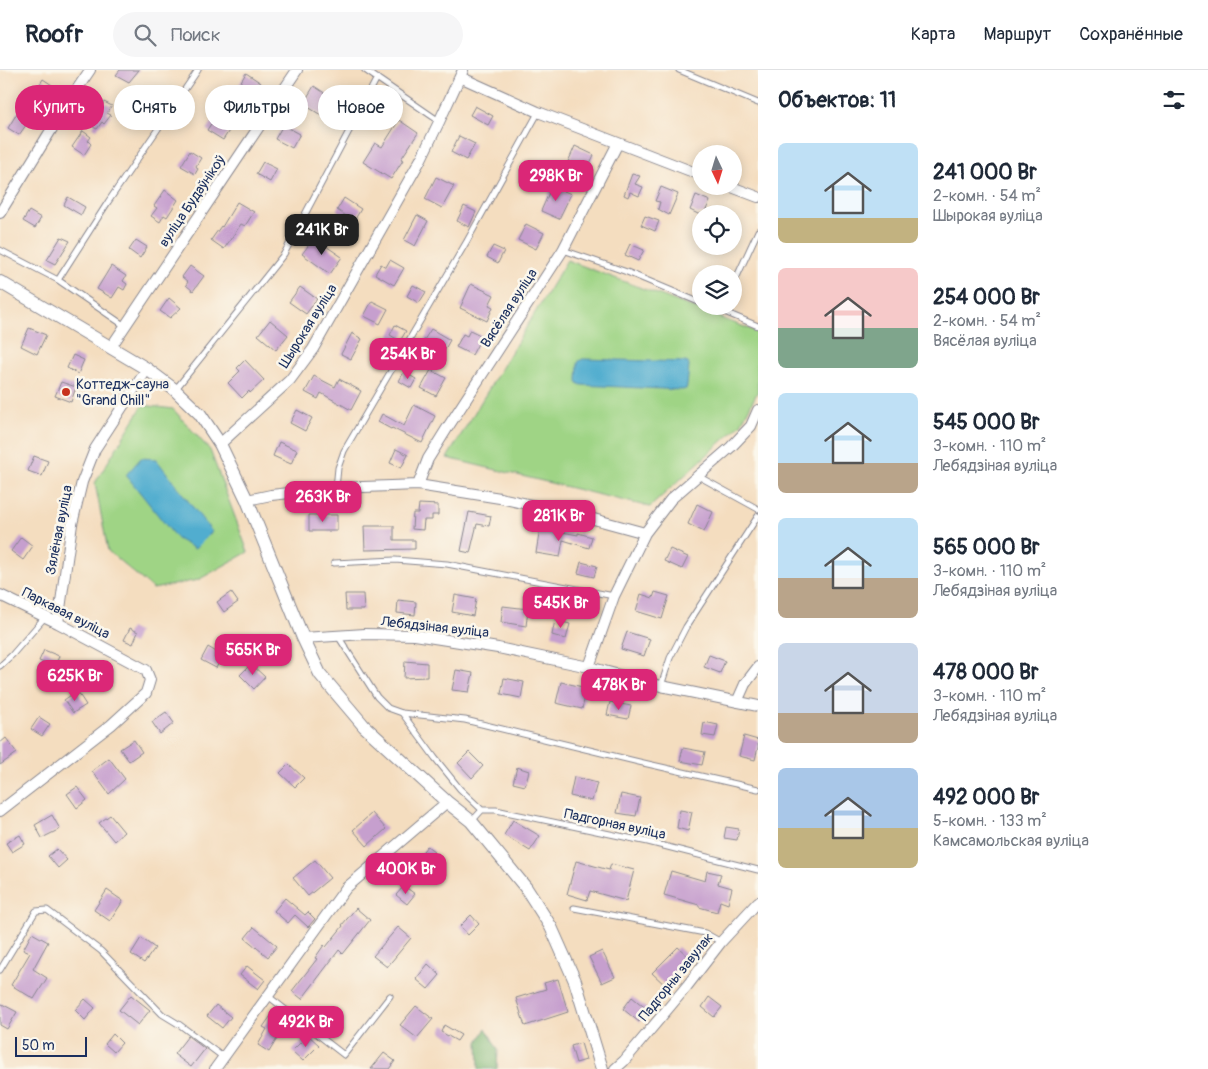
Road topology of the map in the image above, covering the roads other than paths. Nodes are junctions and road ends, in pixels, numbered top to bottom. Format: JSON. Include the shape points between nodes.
{"nodes":[{"id":1,"x":90,"y":70,"type":"edge"},
{"id":2,"x":198,"y":70,"type":"edge"},
{"id":3,"x":297,"y":70,"type":"edge"},
{"id":4,"x":365,"y":70,"type":"edge"},
{"id":5,"x":678,"y":70,"type":"edge"},
{"id":6,"x":461,"y":74,"type":"edge"},
{"id":7,"x":376,"y":78,"type":"junction"},
{"id":8,"x":758,"y":103,"type":"edge"},
{"id":9,"x":538,"y":112,"type":"junction"},
{"id":10,"x":439,"y":122,"type":"junction"},
{"id":11,"x":618,"y":143,"type":"junction"},
{"id":12,"x":692,"y":172,"type":"edge"},
{"id":13,"x":742,"y":191,"type":"edge"},
{"id":14,"x":758,"y":198,"type":"edge"},
{"id":15,"x":0,"y":213,"type":"edge"},
{"id":16,"x":758,"y":231,"type":"edge"},
{"id":17,"x":0,"y":250,"type":"edge"},
{"id":18,"x":563,"y":250,"type":"junction"},
{"id":19,"x":742,"y":266,"type":"edge"},
{"id":20,"x":58,"y":280,"type":"junction"},
{"id":21,"x":0,"y":282,"type":"edge"},
{"id":22,"x":692,"y":299,"type":"edge"},
{"id":23,"x":736,"y":315,"type":"edge"},
{"id":24,"x":125,"y":326,"type":"junction"},
{"id":25,"x":758,"y":326,"type":"edge"},
{"id":26,"x":111,"y":347,"type":"junction"},
{"id":27,"x":147,"y":369,"type":"junction"},
{"id":28,"x":175,"y":390,"type":"junction"},
{"id":29,"x":758,"y":410,"type":"edge"},
{"id":30,"x":220,"y":444,"type":"junction"},
{"id":31,"x":698,"y":476,"type":"junction"},
{"id":32,"x":418,"y":486,"type":"junction"},
{"id":33,"x":336,"y":488,"type":"junction"},
{"id":34,"x":247,"y":500,"type":"junction"},
{"id":35,"x":758,"y":509,"type":"edge"},
{"id":36,"x":758,"y":516,"type":"edge"},
{"id":37,"x":644,"y":533,"type":"junction"},
{"id":38,"x":334,"y":563,"type":"dead end"},
{"id":39,"x":0,"y":595,"type":"edge"},
{"id":40,"x":614,"y":596,"type":"junction"},
{"id":41,"x":45,"y":617,"type":"junction"},
{"id":42,"x":58,"y":623,"type":"junction"},
{"id":43,"x":338,"y":636,"type":"junction"},
{"id":44,"x":303,"y":638,"type":"junction"},
{"id":45,"x":0,"y":666,"type":"edge"},
{"id":46,"x":589,"y":666,"type":"junction"},
{"id":47,"x":758,"y":667,"type":"edge"},
{"id":48,"x":661,"y":686,"type":"junction"},
{"id":49,"x":737,"y":702,"type":"junction"},
{"id":50,"x":758,"y":706,"type":"edge"},
{"id":51,"x":402,"y":713,"type":"junction"},
{"id":52,"x":758,"y":789,"type":"edge"},
{"id":53,"x":447,"y":802,"type":"junction"},
{"id":54,"x":482,"y":810,"type":"junction"},
{"id":55,"x":0,"y":811,"type":"edge"},
{"id":56,"x":471,"y":821,"type":"junction"},
{"id":57,"x":758,"y":870,"type":"edge"},
{"id":58,"x":758,"y":902,"type":"edge"},
{"id":59,"x":574,"y":908,"type":"dead end"},
{"id":60,"x":721,"y":942,"type":"junction"},
{"id":61,"x":0,"y":970,"type":"edge"},
{"id":62,"x":268,"y":995,"type":"junction"},
{"id":63,"x":390,"y":996,"type":"dead end"},
{"id":64,"x":224,"y":1057,"type":"junction"},
{"id":65,"x":215,"y":1069,"type":"edge"},
{"id":66,"x":602,"y":1069,"type":"edge"},
{"id":67,"x":615,"y":1069,"type":"edge"}],
"edges":[{"from":1,"to":15,"type":"street"},
{"from":2,"to":20,"type":"lane"},
{"from":3,"to":24,"type":"street","name":"вуліца Будаўнікоў"},
{"from":4,"to":7,"type":"lane"},
{"from":5,"to":8,"type":"lane"},
{"from":6,"to":9,"type":"street"},
{"from":6,"to":10,"type":"street","name":"Шырокая вуліца"},
{"from":7,"to":10,"type":"lane"},
{"from":7,"to":28,"type":"lane","via":[[284,254]]},
{"from":9,"to":11,"type":"street"},
{"from":9,"to":33,"type":"lane","via":[[468,241],[344,451]]},
{"from":10,"to":30,"type":"street","name":"Шырокая вуліца","via":[[313,349],[290,380]]},
{"from":11,"to":12,"type":"street"},
{"from":11,"to":18,"type":"street","name":"Вясёлая вуліца"},
{"from":13,"to":14,"type":"street"},
{"from":16,"to":19,"type":"lane"},
{"from":17,"to":20,"type":"lane"},
{"from":18,"to":22,"type":"lane"},
{"from":18,"to":32,"type":"street","name":"Вясёлая вуліца","via":[[446,430],[428,460]]},
{"from":20,"to":24,"type":"lane"},
{"from":21,"to":26,"type":"street"},
{"from":23,"to":25,"type":"lane"},
{"from":24,"to":26,"type":"street","name":"вуліца Будаўнікоў"},
{"from":26,"to":27,"type":"street"},
{"from":27,"to":28,"type":"street"},
{"from":27,"to":42,"type":"street","name":"Зялёная вуліца","via":[[96,449],[82,482],[72,524]]},
{"from":28,"to":30,"type":"street","via":[[200,414]]},
{"from":29,"to":31,"type":"street","via":[[751,426]]},
{"from":30,"to":34,"type":"street"},
{"from":31,"to":35,"type":"lane"},
{"from":31,"to":37,"type":"street","via":[[671,499]]},
{"from":32,"to":33,"type":"street"},
{"from":32,"to":37,"type":"street","via":[[500,498]]},
{"from":33,"to":34,"type":"street"},
{"from":34,"to":44,"type":"street"},
{"from":36,"to":48,"type":"lane","via":[[686,627],[670,658]]},
{"from":37,"to":40,"type":"street"},
{"from":38,"to":40,"type":"lane","via":[[396,560],[447,564]]},
{"from":39,"to":41,"type":"street","name":"Паркавая вуліца"},
{"from":40,"to":46,"type":"street"},
{"from":41,"to":42,"type":"street","name":"Паркавая вуліца"},
{"from":41,"to":45,"type":"lane"},
{"from":42,"to":55,"type":"street","name":"Паркавая вуліца","via":[[146,670],[150,680],[146,693],[111,725]]},
{"from":43,"to":44,"type":"street","name":"Лебядзіная вуліца"},
{"from":43,"to":46,"type":"street","name":"Лебядзіная вуліца","via":[[415,635]]},
{"from":43,"to":51,"type":"lane","via":[[377,697],[388,708]]},
{"from":44,"to":53,"type":"street","via":[[320,674],[364,726]]},
{"from":46,"to":48,"type":"street","name":"Лебядзіная вуліца"},
{"from":47,"to":49,"type":"street"},
{"from":48,"to":49,"type":"street","name":"Лебядзіная вуліца"},
{"from":49,"to":50,"type":"street","name":"Лебядзіная вуліца"},
{"from":51,"to":52,"type":"lane","via":[[465,720]]},
{"from":51,"to":54,"type":"lane","via":[[460,789]]},
{"from":53,"to":56,"type":"street"},
{"from":53,"to":62,"type":"street","via":[[346,888]]},
{"from":54,"to":56,"type":"lane"},
{"from":54,"to":57,"type":"lane","name":"Падгорная вуліца","via":[[496,810],[629,838]]},
{"from":56,"to":66,"type":"street","via":[[526,888],[551,928],[576,981]]},
{"from":58,"to":60,"type":"street","name":"Падгорны завулак"},
{"from":59,"to":60,"type":"lane","via":[[706,933]]},
{"from":60,"to":67,"type":"street","name":"Падгорны завулак"},
{"from":61,"to":64,"type":"lane","via":[[36,911],[47,910],[101,951],[162,1014]]},
{"from":62,"to":63,"type":"lane","via":[[344,1054]]},
{"from":62,"to":64,"type":"street"},
{"from":64,"to":65,"type":"street"}]}
